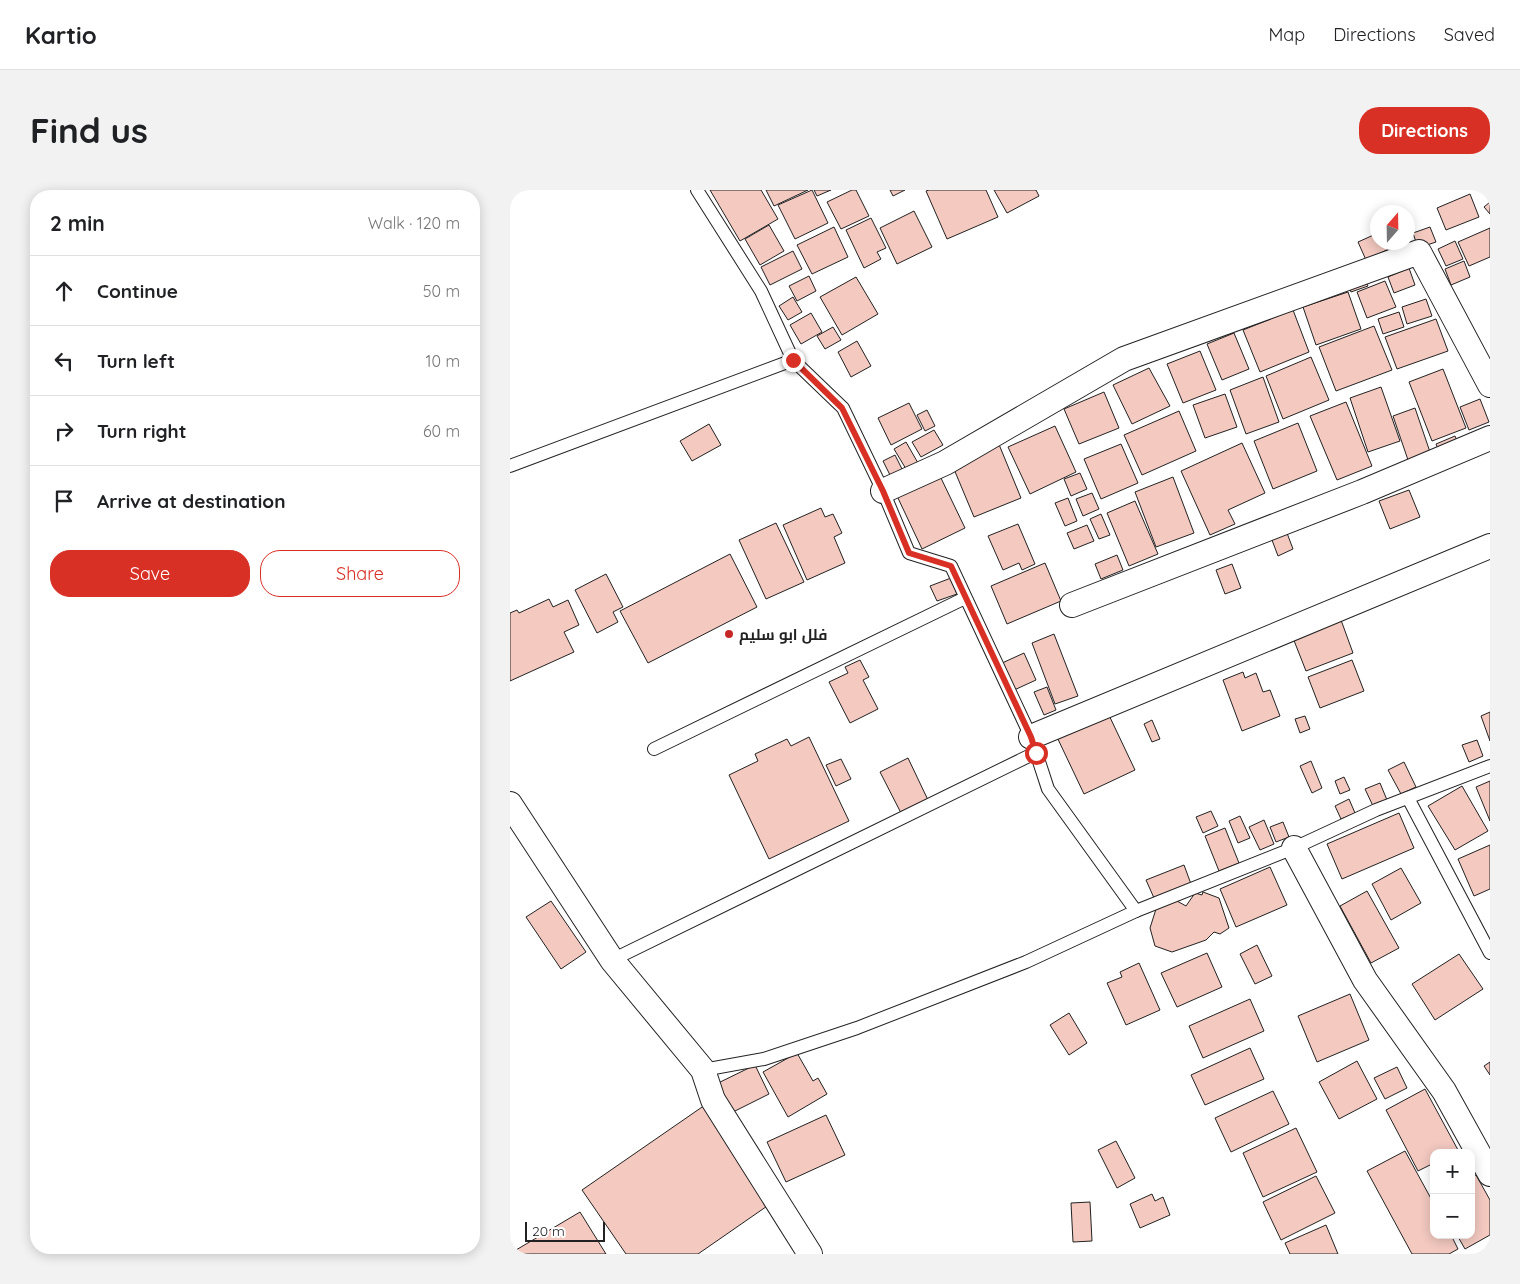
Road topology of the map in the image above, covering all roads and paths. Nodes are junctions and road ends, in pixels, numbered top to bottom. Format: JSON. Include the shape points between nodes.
{"nodes":[{"id":1,"x":697,"y":190,"type":"edge"},
{"id":2,"x":793,"y":360,"type":"junction"},
{"id":3,"x":1490,"y":385,"type":"edge"},
{"id":4,"x":1490,"y":438,"type":"edge"},
{"id":5,"x":510,"y":466,"type":"edge"},
{"id":6,"x":883,"y":491,"type":"junction"},
{"id":7,"x":1490,"y":546,"type":"edge"},
{"id":8,"x":965,"y":598,"type":"junction"},
{"id":9,"x":1072,"y":605,"type":"dead end"},
{"id":10,"x":1033,"y":745,"type":"junction"},
{"id":11,"x":654,"y":749,"type":"dead end"},
{"id":12,"x":1490,"y":766,"type":"edge"},
{"id":13,"x":1408,"y":798,"type":"junction"},
{"id":14,"x":510,"y":804,"type":"edge"},
{"id":15,"x":1294,"y":848,"type":"junction"},
{"id":16,"x":1136,"y":911,"type":"junction"},
{"id":17,"x":1490,"y":953,"type":"edge"},
{"id":18,"x":612,"y":960,"type":"junction"},
{"id":19,"x":703,"y":1070,"type":"junction"},
{"id":20,"x":1490,"y":1174,"type":"edge"},
{"id":21,"x":810,"y":1254,"type":"edge"}],
"edges":[{"from":1,"to":2,"type":"lane","via":[[761,291]]},
{"from":2,"to":5,"type":"lane"},
{"from":2,"to":6,"type":"lane","via":[[842,408]]},
{"from":3,"to":6,"type":"street","via":[[1419,252],[1124,359],[945,463]]},
{"from":4,"to":9,"type":"street","via":[[1362,492]]},
{"from":6,"to":8,"type":"lane","via":[[909,553],[951,566]]},
{"from":7,"to":10,"type":"street"},
{"from":8,"to":10,"type":"lane"},
{"from":8,"to":11,"type":"lane"},
{"from":10,"to":16,"type":"lane","via":[[1048,789]]},
{"from":10,"to":18,"type":"lane"},
{"from":12,"to":13,"type":"lane"},
{"from":13,"to":15,"type":"lane"},
{"from":13,"to":17,"type":"lane"},
{"from":14,"to":18,"type":"street"},
{"from":15,"to":16,"type":"lane"},
{"from":15,"to":20,"type":"street","via":[[1365,980],[1444,1091]]},
{"from":16,"to":19,"type":"lane","via":[[1026,962],[857,1028],[764,1059]]},
{"from":18,"to":19,"type":"street"},
{"from":19,"to":21,"type":"street","via":[[713,1100]]}]}
